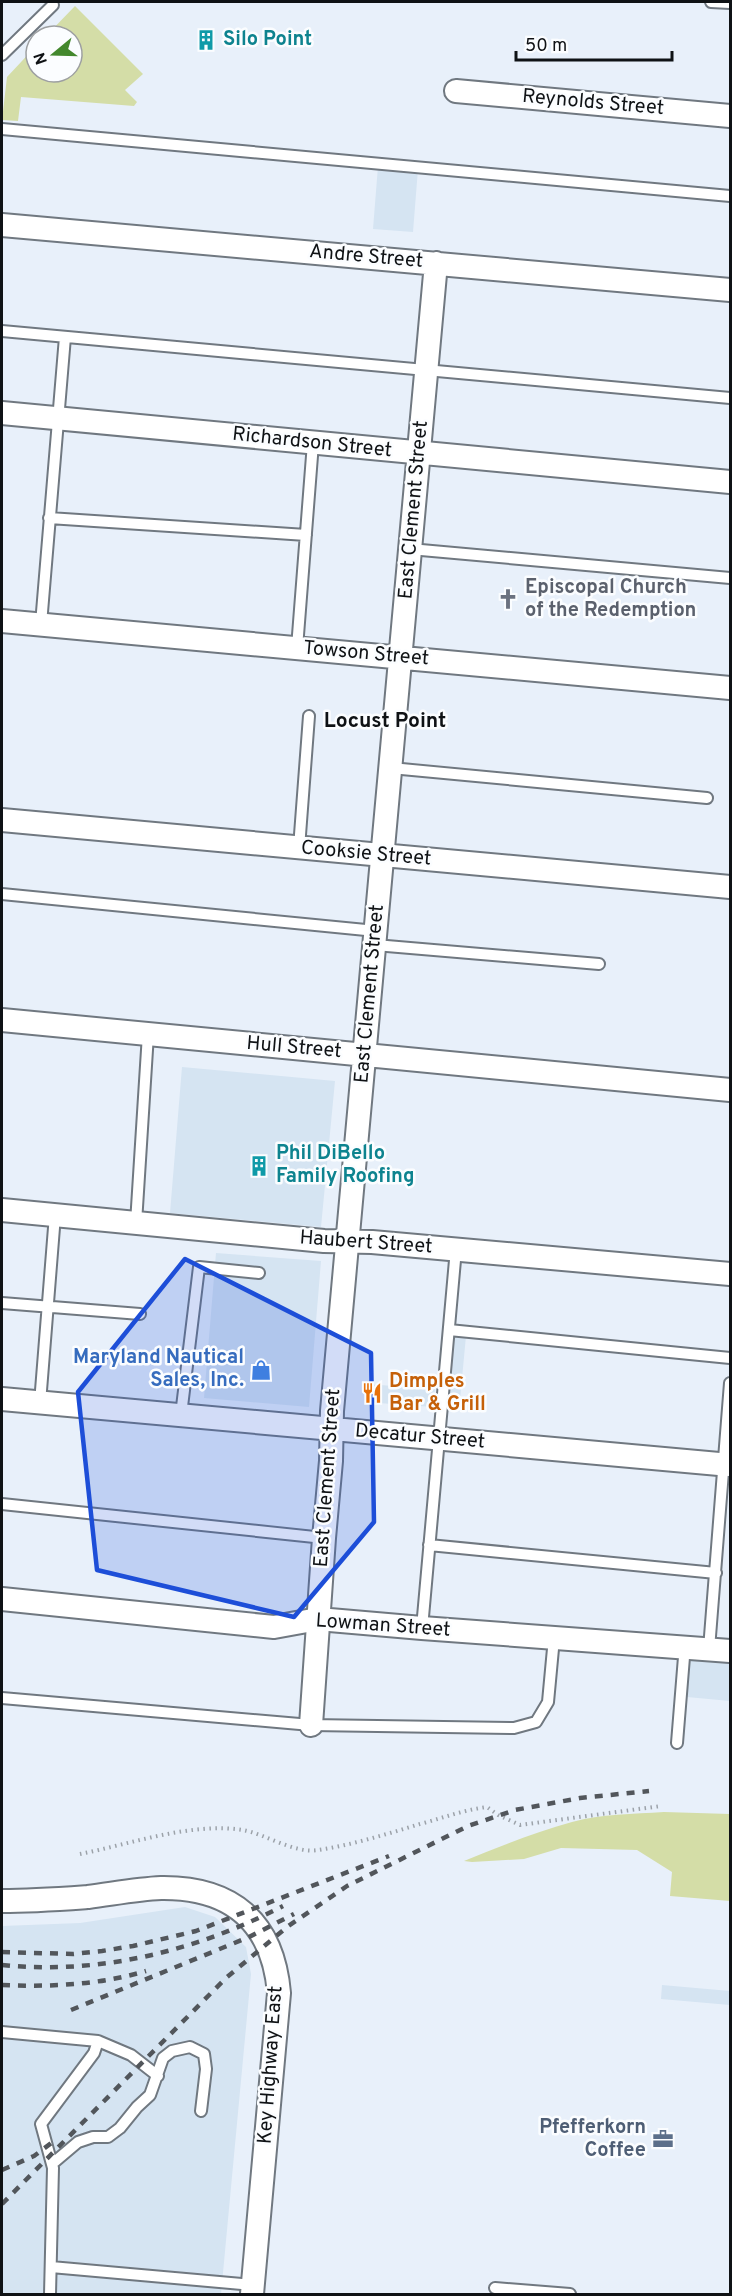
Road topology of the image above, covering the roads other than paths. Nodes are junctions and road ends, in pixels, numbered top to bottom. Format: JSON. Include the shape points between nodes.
{"nodes":[{"id":1,"x":711,"y":2,"type":"edge"},
{"id":2,"x":730,"y":3,"type":"edge"},
{"id":3,"x":52,"y":5,"type":"dead end"},
{"id":4,"x":2,"y":55,"type":"edge"},
{"id":5,"x":456,"y":91,"type":"dead end"},
{"id":6,"x":730,"y":116,"type":"edge"},
{"id":7,"x":2,"y":129,"type":"edge"},
{"id":8,"x":730,"y":196,"type":"edge"},
{"id":9,"x":2,"y":225,"type":"edge"},
{"id":10,"x":436,"y":263,"type":"junction"},
{"id":11,"x":730,"y":290,"type":"edge"},
{"id":12,"x":2,"y":331,"type":"edge"},
{"id":13,"x":65,"y":337,"type":"junction"},
{"id":14,"x":427,"y":371,"type":"junction"},
{"id":15,"x":730,"y":398,"type":"edge"},
{"id":16,"x":2,"y":413,"type":"edge"},
{"id":17,"x":58,"y":418,"type":"junction"},
{"id":18,"x":313,"y":443,"type":"junction"},
{"id":19,"x":419,"y":453,"type":"junction"},
{"id":20,"x":730,"y":482,"type":"edge"},
{"id":21,"x":49,"y":518,"type":"junction"},
{"id":22,"x":306,"y":535,"type":"junction"},
{"id":23,"x":410,"y":549,"type":"junction"},
{"id":24,"x":730,"y":578,"type":"edge"},
{"id":25,"x":2,"y":621,"type":"edge"},
{"id":26,"x":41,"y":624,"type":"junction"},
{"id":27,"x":297,"y":648,"type":"junction"},
{"id":28,"x":401,"y":657,"type":"junction"},
{"id":29,"x":730,"y":688,"type":"edge"},
{"id":30,"x":309,"y":716,"type":"dead end"},
{"id":31,"x":391,"y":768,"type":"junction"},
{"id":32,"x":707,"y":798,"type":"dead end"},
{"id":33,"x":2,"y":820,"type":"edge"},
{"id":34,"x":299,"y":848,"type":"junction"},
{"id":35,"x":383,"y":855,"type":"junction"},
{"id":36,"x":730,"y":887,"type":"edge"},
{"id":37,"x":2,"y":894,"type":"edge"},
{"id":38,"x":375,"y":938,"type":"junction"},
{"id":39,"x":599,"y":964,"type":"dead end"},
{"id":40,"x":2,"y":1020,"type":"edge"},
{"id":41,"x":148,"y":1034,"type":"junction"},
{"id":42,"x":364,"y":1055,"type":"junction"},
{"id":43,"x":730,"y":1090,"type":"edge"},
{"id":44,"x":2,"y":1210,"type":"edge"},
{"id":45,"x":55,"y":1215,"type":"junction"},
{"id":46,"x":136,"y":1223,"type":"junction"},
{"id":47,"x":348,"y":1242,"type":"junction"},
{"id":48,"x":456,"y":1249,"type":"junction"},
{"id":49,"x":259,"y":1273,"type":"dead end"},
{"id":50,"x":730,"y":1274,"type":"edge"},
{"id":51,"x":2,"y":1303,"type":"edge"},
{"id":52,"x":48,"y":1306,"type":"junction"},
{"id":53,"x":140,"y":1314,"type":"dead end"},
{"id":54,"x":449,"y":1330,"type":"junction"},
{"id":55,"x":730,"y":1358,"type":"edge"},
{"id":56,"x":730,"y":1383,"type":"edge"},
{"id":57,"x":2,"y":1399,"type":"edge"},
{"id":58,"x":40,"y":1403,"type":"junction"},
{"id":59,"x":181,"y":1415,"type":"junction"},
{"id":60,"x":331,"y":1429,"type":"junction"},
{"id":61,"x":439,"y":1439,"type":"junction"},
{"id":62,"x":727,"y":1464,"type":"edge"},
{"id":63,"x":2,"y":1504,"type":"edge"},
{"id":64,"x":324,"y":1538,"type":"junction"},
{"id":65,"x":429,"y":1545,"type":"junction"},
{"id":66,"x":716,"y":1573,"type":"junction"},
{"id":67,"x":2,"y":1599,"type":"edge"},
{"id":68,"x":318,"y":1618,"type":"junction"},
{"id":69,"x":422,"y":1628,"type":"junction"},
{"id":70,"x":554,"y":1638,"type":"junction"},
{"id":71,"x":720,"y":1650,"type":"edge"},
{"id":72,"x":684,"y":1657,"type":"dead end"},
{"id":73,"x":2,"y":1698,"type":"edge"},
{"id":74,"x":311,"y":1725,"type":"junction"},
{"id":75,"x":677,"y":1743,"type":"dead end"},
{"id":76,"x":2,"y":1901,"type":"edge"},
{"id":77,"x":2,"y":2032,"type":"edge"},
{"id":78,"x":98,"y":2041,"type":"junction"},
{"id":79,"x":158,"y":2076,"type":"junction"},
{"id":80,"x":201,"y":2111,"type":"dead end"},
{"id":81,"x":52,"y":2164,"type":"junction"},
{"id":82,"x":51,"y":2266,"type":"junction"},
{"id":83,"x":495,"y":2288,"type":"dead end"},
{"id":84,"x":253,"y":2290,"type":"edge"},
{"id":85,"x":50,"y":2295,"type":"edge"},
{"id":86,"x":570,"y":2295,"type":"edge"}],
"edges":[{"from":1,"to":2,"type":"lane"},
{"from":3,"to":4,"type":"lane"},
{"from":5,"to":6,"type":"street","name":"Reynolds Street"},
{"from":7,"to":8,"type":"lane"},
{"from":9,"to":10,"type":"street","name":"Andre Street"},
{"from":10,"to":11,"type":"street","name":"Andre Street"},
{"from":10,"to":14,"type":"street","name":"East Clement Street"},
{"from":12,"to":13,"type":"lane"},
{"from":13,"to":14,"type":"lane"},
{"from":13,"to":17,"type":"lane"},
{"from":14,"to":15,"type":"lane"},
{"from":14,"to":19,"type":"street","name":"East Clement Street"},
{"from":16,"to":17,"type":"street","name":"Richardson Street"},
{"from":17,"to":18,"type":"street","name":"Richardson Street"},
{"from":17,"to":21,"type":"lane"},
{"from":18,"to":19,"type":"street","name":"Richardson Street"},
{"from":18,"to":22,"type":"lane"},
{"from":19,"to":20,"type":"street","name":"Richardson Street"},
{"from":19,"to":23,"type":"street","name":"East Clement Street"},
{"from":21,"to":22,"type":"lane"},
{"from":21,"to":26,"type":"lane"},
{"from":22,"to":27,"type":"lane"},
{"from":23,"to":24,"type":"lane"},
{"from":23,"to":28,"type":"street","name":"East Clement Street"},
{"from":25,"to":26,"type":"street","name":"Towson Street"},
{"from":26,"to":27,"type":"street","name":"Towson Street"},
{"from":27,"to":28,"type":"street","name":"Towson Street"},
{"from":28,"to":29,"type":"street","name":"Towson Street"},
{"from":28,"to":31,"type":"street","name":"East Clement Street"},
{"from":30,"to":34,"type":"lane"},
{"from":31,"to":32,"type":"lane"},
{"from":31,"to":35,"type":"street","name":"East Clement Street"},
{"from":33,"to":34,"type":"street","name":"Cooksie Street"},
{"from":34,"to":35,"type":"street","name":"Cooksie Street"},
{"from":35,"to":36,"type":"street","name":"Cooksie Street"},
{"from":35,"to":38,"type":"street","name":"East Clement Street"},
{"from":37,"to":38,"type":"lane"},
{"from":38,"to":39,"type":"lane"},
{"from":38,"to":42,"type":"street","name":"East Clement Street"},
{"from":40,"to":41,"type":"street","name":"Hull Street"},
{"from":41,"to":42,"type":"street","name":"Hull Street"},
{"from":41,"to":46,"type":"lane"},
{"from":42,"to":43,"type":"street","name":"Hull Street"},
{"from":42,"to":47,"type":"street","name":"East Clement Street"},
{"from":44,"to":45,"type":"street","name":"Haubert Street"},
{"from":45,"to":46,"type":"street","name":"Haubert Street"},
{"from":45,"to":52,"type":"lane"},
{"from":46,"to":47,"type":"street","name":"Haubert Street"},
{"from":47,"to":48,"type":"street","name":"Haubert Street"},
{"from":47,"to":60,"type":"street","name":"East Clement Street"},
{"from":48,"to":50,"type":"street","name":"Haubert Street"},
{"from":48,"to":54,"type":"lane"},
{"from":49,"to":59,"type":"lane","via":[[199,1267]]},
{"from":51,"to":52,"type":"lane"},
{"from":52,"to":53,"type":"lane"},
{"from":52,"to":58,"type":"lane"},
{"from":54,"to":55,"type":"lane"},
{"from":54,"to":61,"type":"lane"},
{"from":56,"to":62,"type":"lane"},
{"from":57,"to":58,"type":"street","name":"Decatur Street"},
{"from":58,"to":59,"type":"street","name":"Decatur Street"},
{"from":59,"to":60,"type":"street","name":"Decatur Street"},
{"from":60,"to":61,"type":"street","name":"Decatur Street"},
{"from":60,"to":64,"type":"street","name":"East Clement Street"},
{"from":61,"to":62,"type":"street","name":"Decatur Street"},
{"from":61,"to":65,"type":"lane"},
{"from":62,"to":66,"type":"lane"},
{"from":63,"to":64,"type":"lane"},
{"from":64,"to":68,"type":"street","name":"East Clement Street"},
{"from":65,"to":66,"type":"lane"},
{"from":65,"to":69,"type":"lane"},
{"from":66,"to":71,"type":"lane"},
{"from":67,"to":68,"type":"street","name":"Lowman Street","via":[[274,1627]]},
{"from":68,"to":69,"type":"street","name":"Lowman Street"},
{"from":68,"to":74,"type":"street","name":"East Clement Street"},
{"from":69,"to":70,"type":"street","name":"Lowman Street"},
{"from":70,"to":71,"type":"street","name":"Lowman Street"},
{"from":70,"to":74,"type":"lane","via":[[548,1702],[536,1722],[494,1729]]},
{"from":72,"to":75,"type":"lane"},
{"from":73,"to":74,"type":"lane"},
{"from":76,"to":84,"type":"street","name":"Key Highway East","via":[[161,1888],[197,1891],[232,1904],[260,1931],[273,1957],[279,1993]]},
{"from":77,"to":78,"type":"lane"},
{"from":78,"to":79,"type":"lane","via":[[131,2055]]},
{"from":78,"to":81,"type":"lane","via":[[94,2053],[41,2124]]},
{"from":79,"to":80,"type":"lane","via":[[163,2058],[172,2051],[190,2047],[204,2054]]},
{"from":79,"to":81,"type":"lane","via":[[150,2095],[120,2128],[108,2137],[78,2142]]},
{"from":81,"to":82,"type":"lane"},
{"from":82,"to":84,"type":"lane"},
{"from":82,"to":85,"type":"lane"},
{"from":83,"to":86,"type":"lane"}]}
